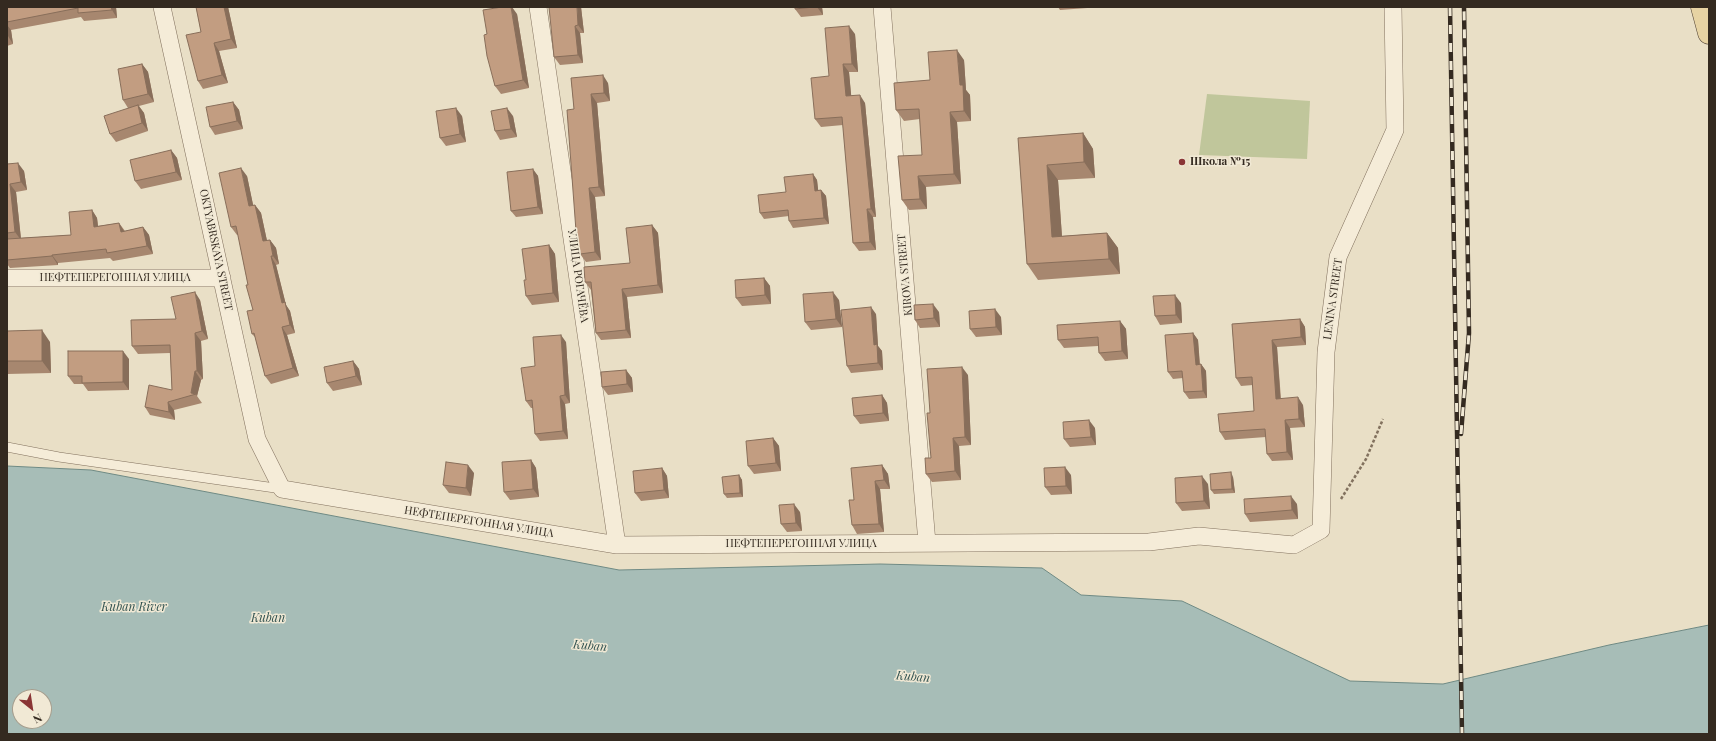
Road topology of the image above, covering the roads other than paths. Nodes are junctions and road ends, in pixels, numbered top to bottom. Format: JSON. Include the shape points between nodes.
{"nodes":[{"id":1,"x":162,"y":7,"type":"edge"},
{"id":2,"x":538,"y":7,"type":"edge"},
{"id":3,"x":882,"y":7,"type":"edge"},
{"id":4,"x":1393,"y":7,"type":"edge"},
{"id":5,"x":1702,"y":7,"type":"edge"},
{"id":6,"x":1709,"y":33,"type":"edge"},
{"id":7,"x":7,"y":278,"type":"edge"},
{"id":8,"x":222,"y":278,"type":"junction"},
{"id":9,"x":7,"y":447,"type":"edge"},
{"id":10,"x":282,"y":489,"type":"junction"},
{"id":11,"x":1321,"y":530,"type":"joint"},
{"id":12,"x":928,"y":543,"type":"junction"},
{"id":13,"x":617,"y":545,"type":"junction"}],
"edges":[{"from":1,"to":8,"type":"street","name":"OKTYABRSKAYA STREET"},
{"from":2,"to":13,"type":"street","name":"УЛИЦА РОГАЧЁВА"},
{"from":3,"to":12,"type":"street","name":"KIROVA STREET"},
{"from":4,"to":11,"type":"street","name":"LENINA STREET","via":[[1395,130],[1338,257],[1326,352]]},
{"from":5,"to":6,"type":"main road"},
{"from":7,"to":8,"type":"street","name":"НЕФТЕПЕРЕГОННАЯ УЛИЦА"},
{"from":8,"to":10,"type":"street","name":"OKTYABRSKAYA STREET","via":[[257,439]]},
{"from":9,"to":10,"type":"lane","via":[[59,457]]},
{"from":10,"to":13,"type":"street","name":"НЕФТЕПЕРЕГОННАЯ УЛИЦА"},
{"from":11,"to":12,"type":"street","name":"НЕФТЕПЕРЕГОННАЯ УЛИЦА","via":[[1294,545],[1199,536],[1149,542]]},
{"from":12,"to":13,"type":"street","name":"НЕФТЕПЕРЕГОННАЯ УЛИЦА"}]}
